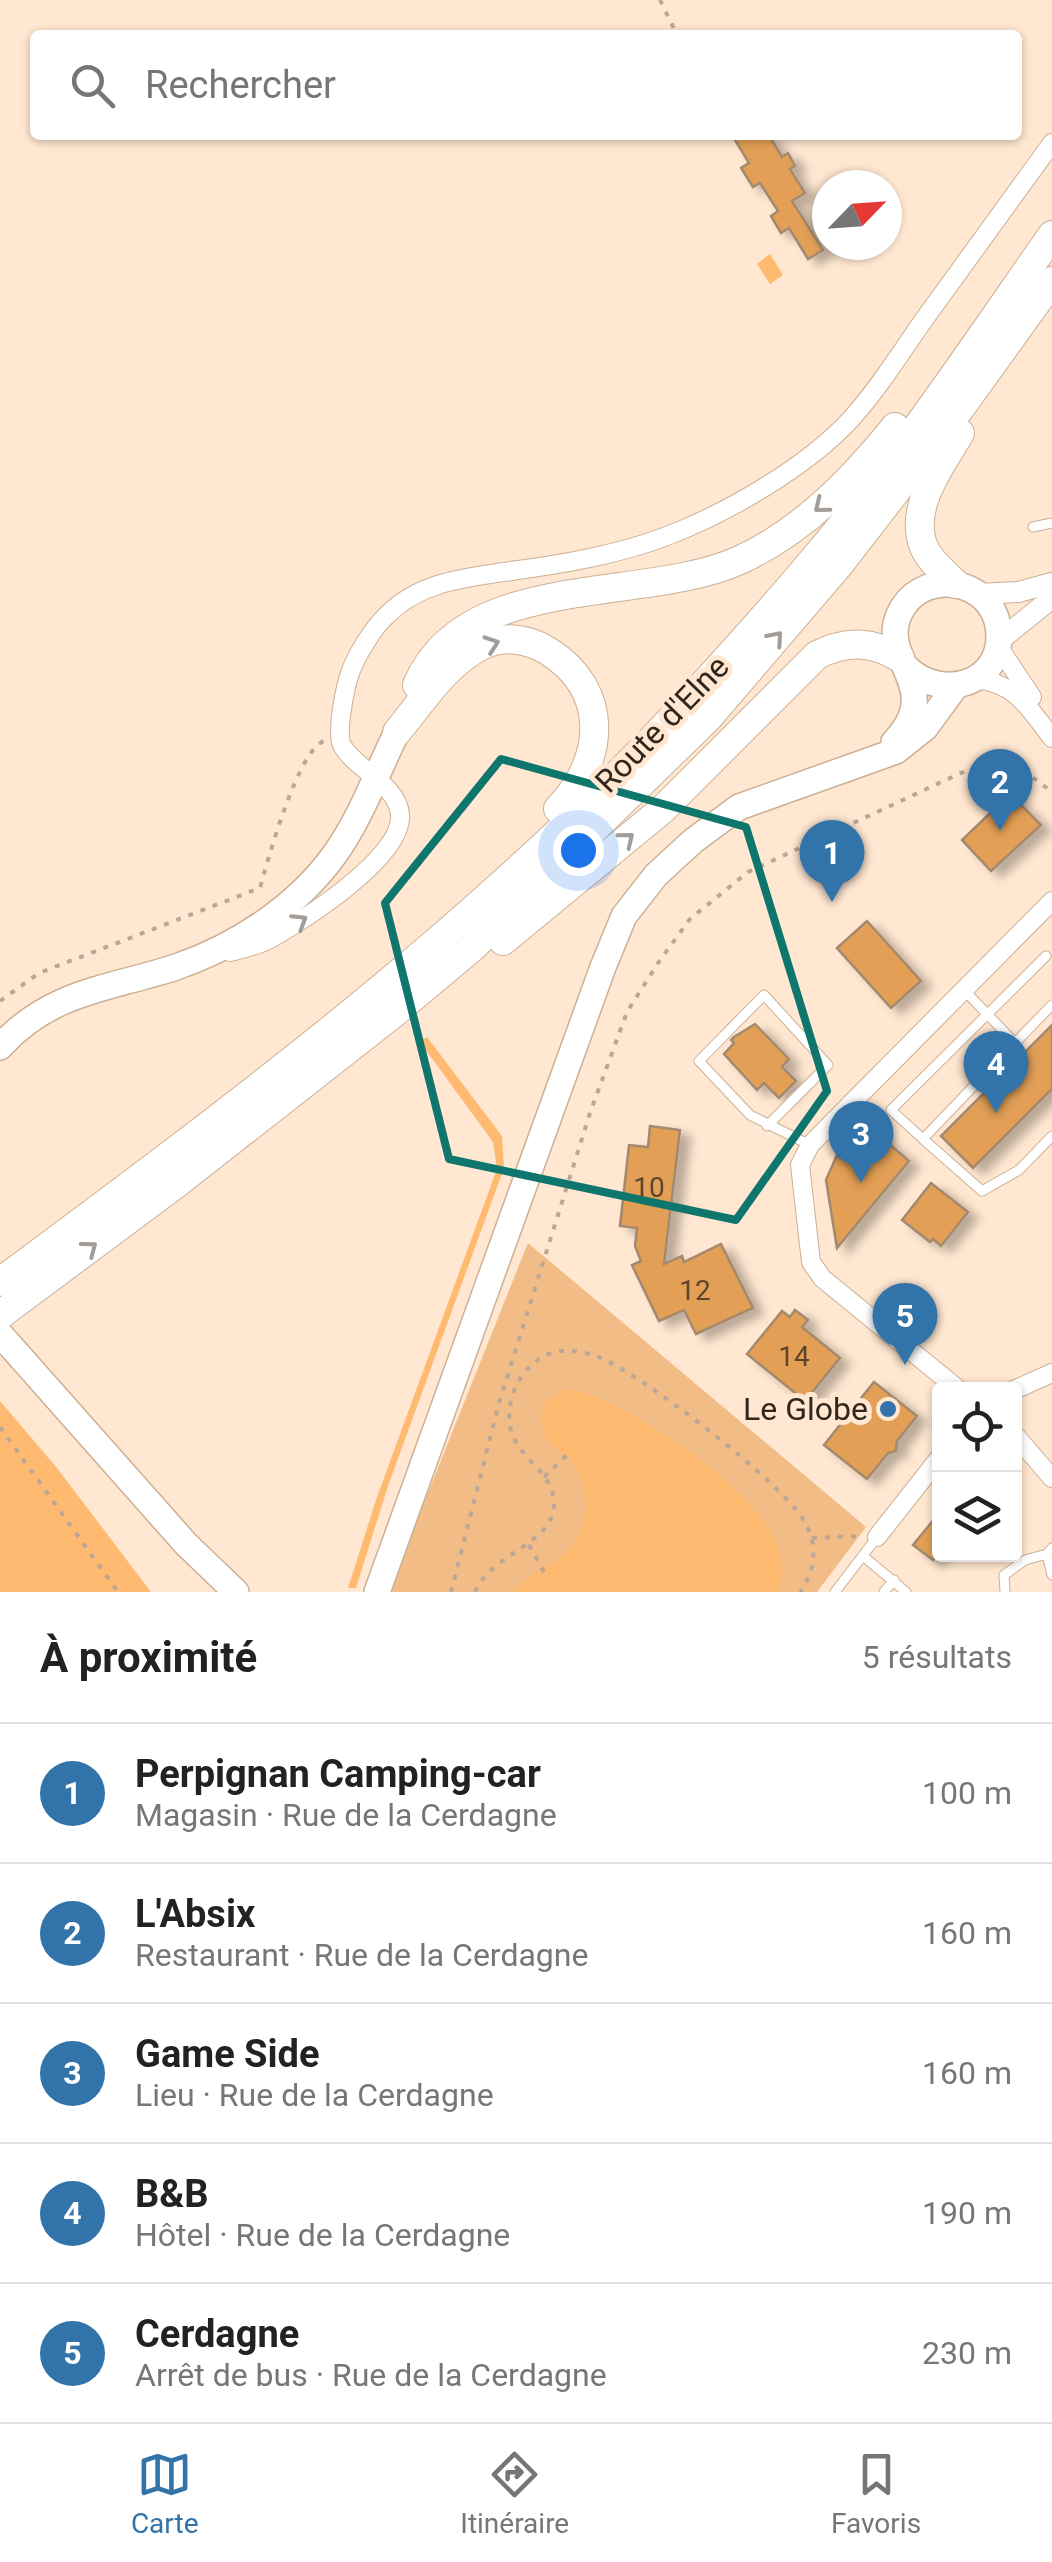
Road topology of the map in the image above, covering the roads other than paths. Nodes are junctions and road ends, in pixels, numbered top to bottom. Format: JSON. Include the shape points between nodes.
{"nodes":[{"id":1,"x":1052,"y":143,"type":"edge"},
{"id":2,"x":1048,"y":241,"type":"edge"},
{"id":3,"x":1052,"y":281,"type":"edge"},
{"id":4,"x":1052,"y":305,"type":"edge"},
{"id":5,"x":1052,"y":523,"type":"edge"},
{"id":6,"x":1033,"y":527,"type":"dead end"},
{"id":7,"x":1052,"y":583,"type":"edge"},
{"id":8,"x":967,"y":589,"type":"junction"},
{"id":9,"x":1052,"y":598,"type":"edge"},
{"id":10,"x":998,"y":644,"type":"junction"},
{"id":11,"x":903,"y":662,"type":"junction"},
{"id":12,"x":966,"y":682,"type":"junction"},
{"id":13,"x":1052,"y":720,"type":"edge"},
{"id":14,"x":397,"y":732,"type":"junction"},
{"id":15,"x":1052,"y":738,"type":"edge"},
{"id":16,"x":860,"y":766,"type":"junction"},
{"id":17,"x":374,"y":778,"type":"junction"},
{"id":18,"x":1052,"y":902,"type":"edge"},
{"id":19,"x":1046,"y":956,"type":"dead end"},
{"id":20,"x":177,"y":967,"type":"junction"},
{"id":21,"x":964,"y":990,"type":"junction"},
{"id":22,"x":1052,"y":1005,"type":"edge"},
{"id":23,"x":987,"y":1016,"type":"junction"},
{"id":24,"x":1015,"y":1043,"type":"junction"},
{"id":25,"x":0,"y":1047,"type":"edge"},
{"id":26,"x":767,"y":1126,"type":"junction"},
{"id":27,"x":244,"y":1132,"type":"junction"},
{"id":28,"x":1052,"y":1136,"type":"edge"},
{"id":29,"x":922,"y":1139,"type":"junction"},
{"id":30,"x":810,"y":1145,"type":"junction"},
{"id":31,"x":4,"y":1295,"type":"edge"},
{"id":32,"x":0,"y":1334,"type":"edge"},
{"id":33,"x":1052,"y":1373,"type":"edge"},
{"id":34,"x":948,"y":1382,"type":"edge"},
{"id":35,"x":1022,"y":1386,"type":"edge"},
{"id":36,"x":1022,"y":1443,"type":"edge"},
{"id":37,"x":932,"y":1467,"type":"edge"},
{"id":38,"x":1052,"y":1478,"type":"edge"},
{"id":39,"x":874,"y":1540,"type":"joint"},
{"id":40,"x":1050,"y":1551,"type":"edge"},
{"id":41,"x":863,"y":1556,"type":"junction"},
{"id":42,"x":1052,"y":1575,"type":"edge"},
{"id":43,"x":894,"y":1580,"type":"junction"},
{"id":44,"x":376,"y":1591,"type":"edge"},
{"id":45,"x":236,"y":1592,"type":"edge"},
{"id":46,"x":835,"y":1592,"type":"edge"},
{"id":47,"x":884,"y":1592,"type":"edge"},
{"id":48,"x":906,"y":1592,"type":"edge"},
{"id":49,"x":1004,"y":1592,"type":"edge"}],
"edges":[{"from":1,"to":17,"type":"street","via":[[871,393],[819,449],[744,498],[668,536],[610,554],[464,576],[410,596],[384,617],[350,672],[338,736],[351,759]]},
{"from":2,"to":14,"type":"highway","one_way":true,"via":[[841,490],[793,528],[710,572],[528,602],[480,620],[449,640],[422,672]]},
{"from":2,"to":31,"type":"highway","name":"Route d'Elne","via":[[903,447],[688,701],[486,897],[363,1004]]},
{"from":27,"to":3,"type":"highway","name":"Route d'Elne","one_way":true,"via":[[474,946],[709,717],[839,565]]},
{"from":4,"to":8,"type":"highway","via":[[964,427],[920,512],[931,560]]},
{"from":5,"to":6,"type":"lane"},
{"from":7,"to":8,"type":"street","via":[[1018,592]]},
{"from":8,"to":10,"type":"main road","via":[[991,607]]},
{"from":8,"to":11,"type":"main road","via":[[940,583],[911,597],[896,626]]},
{"from":9,"to":10,"type":"street"},
{"from":10,"to":12,"type":"main road","via":[[986,670]]},
{"from":10,"to":13,"type":"street"},
{"from":11,"to":12,"type":"main road","via":[[928,684]]},
{"from":11,"to":16,"type":"main road","via":[[916,708],[886,750]]},
{"from":27,"to":11,"type":"highway","one_way":true,"via":[[457,978],[662,810],[818,655],[863,643]]},
{"from":12,"to":15,"type":"street","via":[[995,681],[1014,691]]},
{"from":12,"to":16,"type":"main road","via":[[896,751]]},
{"from":14,"to":17,"type":"main road"},
{"from":14,"to":31,"type":"highway","one_way":true,"via":[[445,673],[480,646],[504,638],[536,644],[566,662],[587,688],[593,717],[586,771],[574,792],[463,902]]},
{"from":16,"to":44,"type":"main road","via":[[739,807],[656,875],[624,916]]},
{"from":17,"to":20,"type":"main road","via":[[337,852],[304,892],[245,935]]},
{"from":20,"to":17,"type":"street","one_way":true,"via":[[262,943],[368,868],[396,836],[401,817]]},
{"from":18,"to":21,"type":"street"},
{"from":19,"to":23,"type":"lane"},
{"from":20,"to":25,"type":"main road","via":[[49,1006]]},
{"from":21,"to":23,"type":"lane"},
{"from":21,"to":30,"type":"street"},
{"from":22,"to":24,"type":"lane"},
{"from":23,"to":24,"type":"lane"},
{"from":23,"to":29,"type":"lane","via":[[892,1110]]},
{"from":24,"to":29,"type":"lane"},
{"from":26,"to":26,"type":"lane","via":[[699,1062],[764,995],[828,1066]]},
{"from":26,"to":30,"type":"lane"},
{"from":31,"to":27,"type":"highway","name":"Route d'Elne","one_way":true},
{"from":28,"to":29,"type":"lane","via":[[1019,1170],[982,1191]]},
{"from":30,"to":34,"type":"street","via":[[800,1164],[811,1262]]},
{"from":32,"to":45,"type":"main road"},
{"from":33,"to":35,"type":"street"},
{"from":36,"to":38,"type":"street"},
{"from":37,"to":39,"type":"street"},
{"from":39,"to":41,"type":"lane"},
{"from":40,"to":42,"type":"lane"},
{"from":40,"to":49,"type":"lane","via":[[1004,1575]]},
{"from":41,"to":43,"type":"lane"},
{"from":41,"to":46,"type":"lane"},
{"from":43,"to":47,"type":"lane"},
{"from":43,"to":48,"type":"lane"}]}
